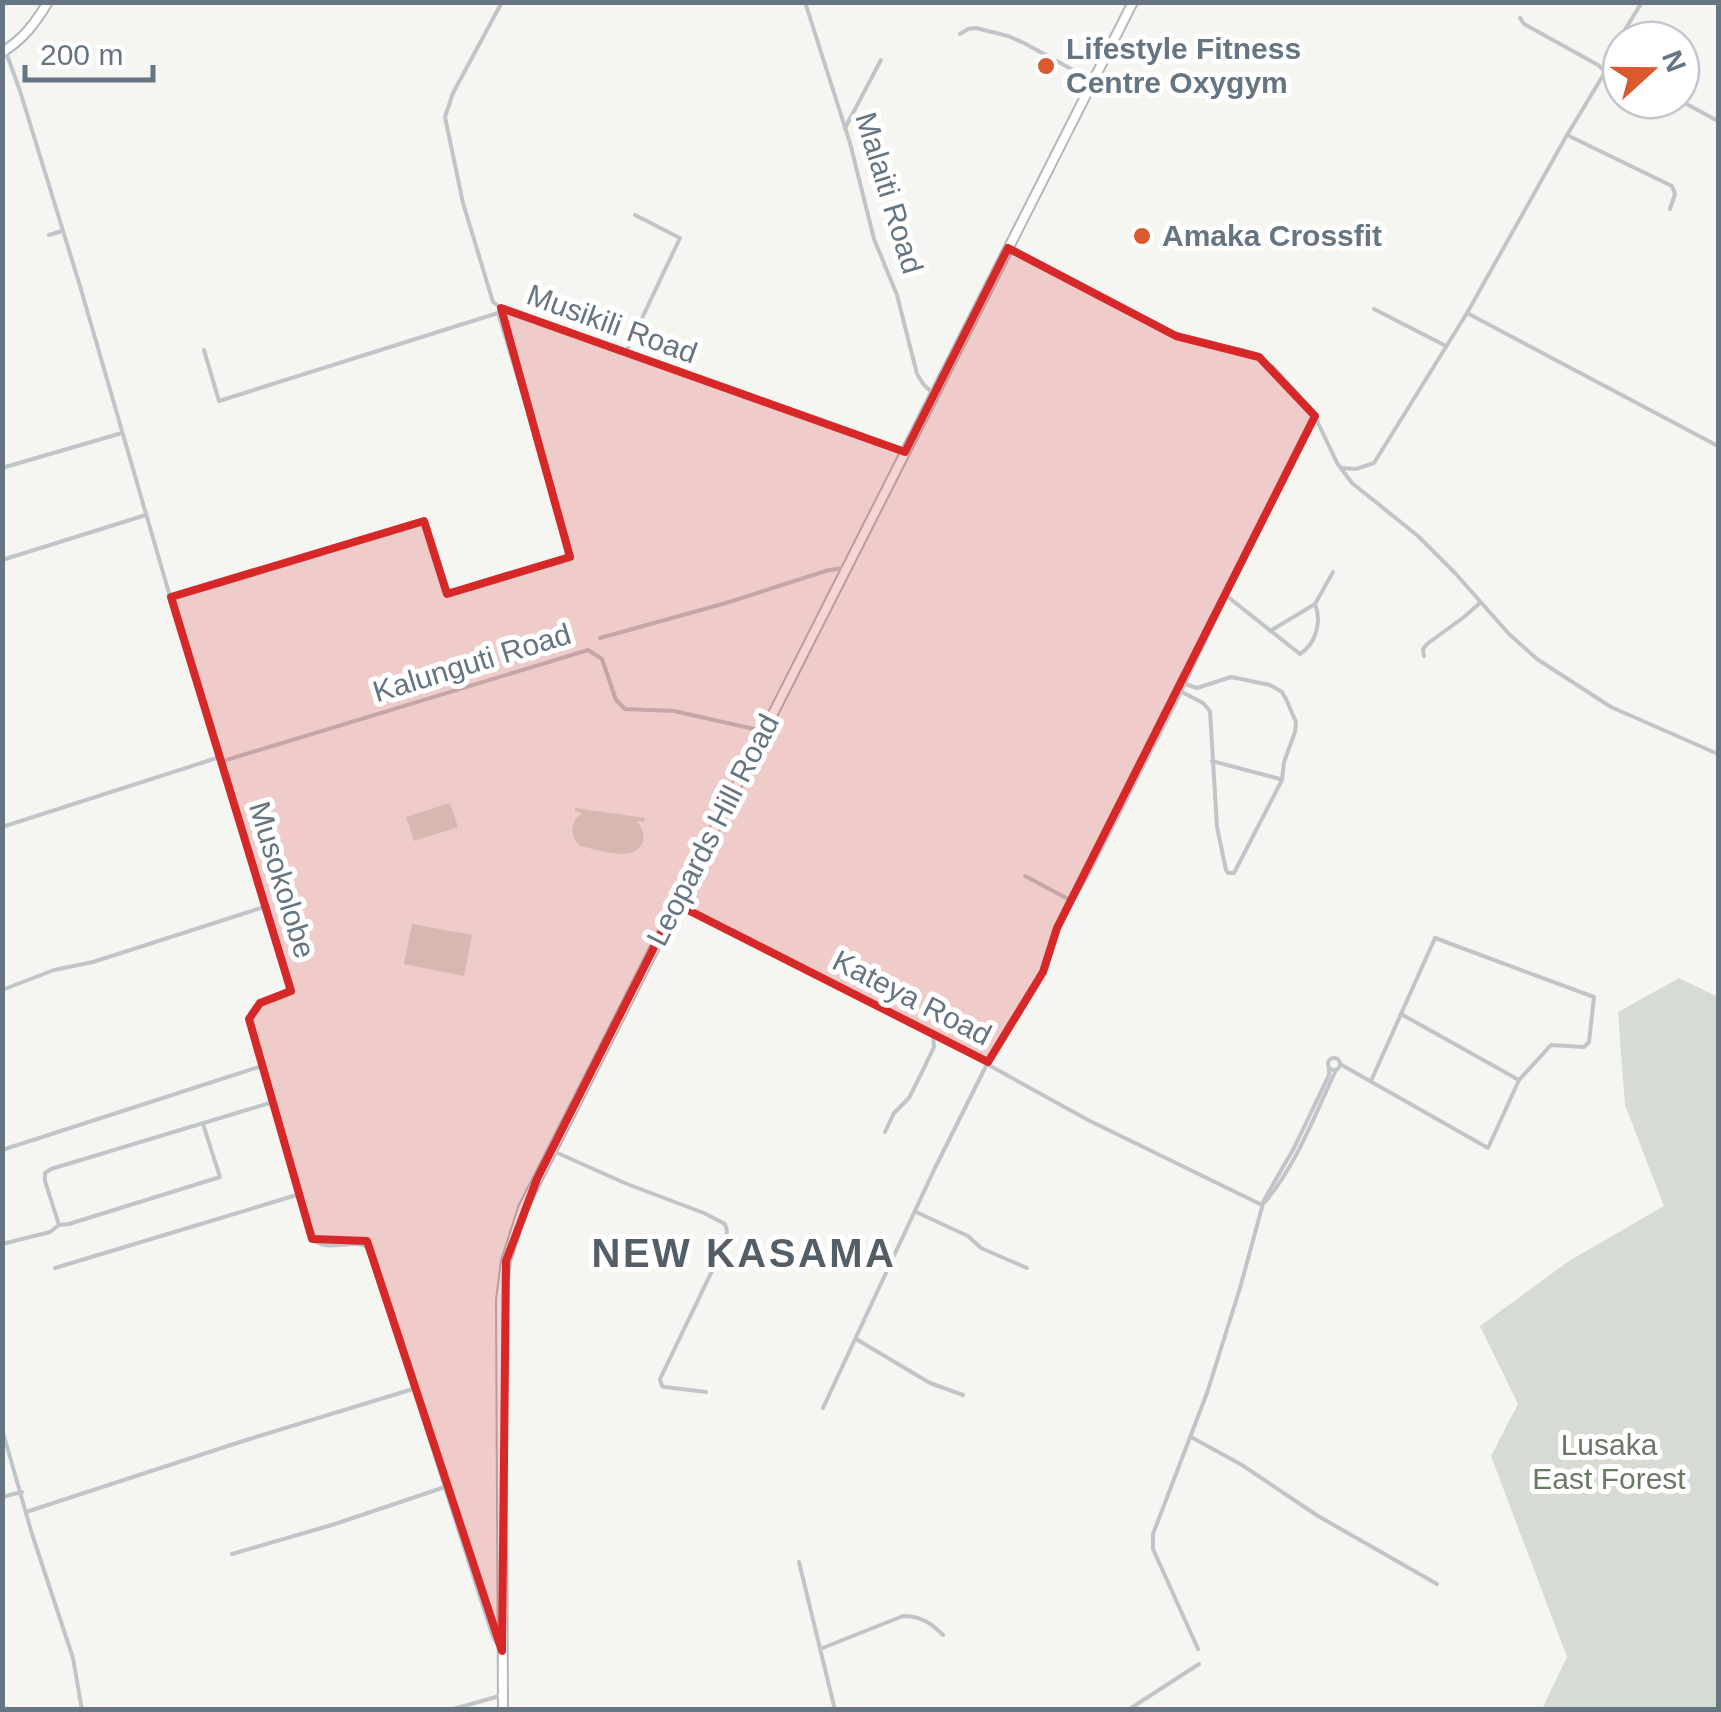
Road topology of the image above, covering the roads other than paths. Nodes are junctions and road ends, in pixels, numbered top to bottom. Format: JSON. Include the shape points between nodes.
{"nodes":[{"id":1,"x":48,"y":2,"type":"edge"},
{"id":2,"x":502,"y":2,"type":"edge"},
{"id":3,"x":805,"y":2,"type":"edge"},
{"id":4,"x":1133,"y":2,"type":"edge"},
{"id":5,"x":1520,"y":18,"type":"dead end"},
{"id":6,"x":960,"y":34,"type":"dead end"},
{"id":7,"x":4,"y":48,"type":"edge"},
{"id":8,"x":882,"y":60,"type":"dead end"},
{"id":9,"x":1601,"y":68,"type":"edge"},
{"id":10,"x":1601,"y":80,"type":"edge"},
{"id":11,"x":1094,"y":81,"type":"junction"},
{"id":12,"x":845,"y":128,"type":"junction"},
{"id":13,"x":1567,"y":135,"type":"junction"},
{"id":14,"x":1670,"y":209,"type":"dead end"},
{"id":15,"x":635,"y":214,"type":"dead end"},
{"id":16,"x":62,"y":231,"type":"junction"},
{"id":17,"x":49,"y":236,"type":"dead end"},
{"id":18,"x":1008,"y":248,"type":"junction"},
{"id":19,"x":500,"y":310,"type":"junction"},
{"id":20,"x":1374,"y":310,"type":"dead end"},
{"id":21,"x":1466,"y":313,"type":"junction"},
{"id":22,"x":1446,"y":346,"type":"junction"},
{"id":23,"x":204,"y":350,"type":"dead end"},
{"id":24,"x":625,"y":354,"type":"junction"},
{"id":25,"x":934,"y":394,"type":"junction"},
{"id":26,"x":1315,"y":416,"type":"junction"},
{"id":27,"x":122,"y":433,"type":"junction"},
{"id":28,"x":1718,"y":446,"type":"edge"},
{"id":29,"x":905,"y":452,"type":"junction"},
{"id":30,"x":2,"y":468,"type":"edge"},
{"id":31,"x":1341,"y":468,"type":"junction"},
{"id":32,"x":146,"y":515,"type":"junction"},
{"id":33,"x":2,"y":560,"type":"edge"},
{"id":34,"x":846,"y":568,"type":"junction"},
{"id":35,"x":1333,"y":572,"type":"dead end"},
{"id":36,"x":1227,"y":596,"type":"junction"},
{"id":37,"x":171,"y":597,"type":"junction"},
{"id":38,"x":1481,"y":602,"type":"junction"},
{"id":39,"x":1314,"y":604,"type":"junction"},
{"id":40,"x":1270,"y":631,"type":"junction"},
{"id":41,"x":600,"y":638,"type":"dead end"},
{"id":42,"x":1424,"y":656,"type":"dead end"},
{"id":43,"x":1185,"y":684,"type":"junction"},
{"id":44,"x":1181,"y":692,"type":"junction"},
{"id":45,"x":763,"y":731,"type":"junction"},
{"id":46,"x":1718,"y":754,"type":"edge"},
{"id":47,"x":221,"y":759,"type":"junction"},
{"id":48,"x":1212,"y":761,"type":"junction"},
{"id":49,"x":1282,"y":780,"type":"junction"},
{"id":50,"x":2,"y":827,"type":"edge"},
{"id":51,"x":1024,"y":876,"type":"dead end"},
{"id":52,"x":1072,"y":900,"type":"junction"},
{"id":53,"x":676,"y":904,"type":"junction"},
{"id":54,"x":267,"y":906,"type":"junction"},
{"id":55,"x":2,"y":990,"type":"edge"},
{"id":56,"x":1401,"y":1014,"type":"junction"},
{"id":57,"x":933,"y":1033,"type":"junction"},
{"id":58,"x":988,"y":1062,"type":"junction"},
{"id":59,"x":262,"y":1066,"type":"junction"},
{"id":60,"x":1519,"y":1080,"type":"junction"},
{"id":61,"x":1371,"y":1081,"type":"junction"},
{"id":62,"x":274,"y":1102,"type":"junction"},
{"id":63,"x":203,"y":1124,"type":"junction"},
{"id":64,"x":885,"y":1132,"type":"dead end"},
{"id":65,"x":2,"y":1150,"type":"edge"},
{"id":66,"x":551,"y":1150,"type":"junction"},
{"id":67,"x":300,"y":1194,"type":"junction"},
{"id":68,"x":1263,"y":1203,"type":"junction"},
{"id":69,"x":916,"y":1212,"type":"junction"},
{"id":70,"x":59,"y":1225,"type":"junction"},
{"id":71,"x":2,"y":1244,"type":"edge"},
{"id":72,"x":55,"y":1268,"type":"dead end"},
{"id":73,"x":1027,"y":1268,"type":"dead end"},
{"id":74,"x":856,"y":1339,"type":"junction"},
{"id":75,"x":415,"y":1389,"type":"junction"},
{"id":76,"x":706,"y":1392,"type":"dead end"},
{"id":77,"x":963,"y":1395,"type":"dead end"},
{"id":78,"x":824,"y":1408,"type":"dead end"},
{"id":79,"x":2,"y":1429,"type":"edge"},
{"id":80,"x":1190,"y":1437,"type":"junction"},
{"id":81,"x":445,"y":1486,"type":"junction"},
{"id":82,"x":22,"y":1492,"type":"junction"},
{"id":83,"x":2,"y":1497,"type":"edge"},
{"id":84,"x":26,"y":1512,"type":"junction"},
{"id":85,"x":232,"y":1554,"type":"dead end"},
{"id":86,"x":799,"y":1562,"type":"dead end"},
{"id":87,"x":1437,"y":1584,"type":"dead end"},
{"id":88,"x":944,"y":1635,"type":"dead end"},
{"id":89,"x":1198,"y":1648,"type":"dead end"},
{"id":90,"x":820,"y":1649,"type":"junction"},
{"id":91,"x":502,"y":1650,"type":"junction"},
{"id":92,"x":1198,"y":1664,"type":"dead end"},
{"id":93,"x":502,"y":1694,"type":"junction"},
{"id":94,"x":82,"y":1710,"type":"edge"},
{"id":95,"x":450,"y":1710,"type":"edge"},
{"id":96,"x":502,"y":1710,"type":"edge"},
{"id":97,"x":835,"y":1710,"type":"edge"},
{"id":98,"x":1128,"y":1710,"type":"edge"}],
"edges":[{"from":1,"to":7,"type":"main road","via":[[32,27]]},
{"from":2,"to":19,"type":"street","name":"Musikili Road","via":[[446,117],[472,236]]},
{"from":3,"to":12,"type":"street","name":"Malaiti Road"},
{"from":4,"to":11,"type":"main road","name":"Leopards Hill Road"},
{"from":5,"to":9,"type":"street"},
{"from":6,"to":11,"type":"street","via":[[976,28],[1008,36]]},
{"from":7,"to":16,"type":"street","name":"Musokolobe"},
{"from":8,"to":12,"type":"street"},
{"from":10,"to":13,"type":"street"},
{"from":11,"to":18,"type":"main road","name":"Leopards Hill Road"},
{"from":12,"to":25,"type":"street","name":"Malaiti Road","via":[[918,374]]},
{"from":13,"to":14,"type":"street","via":[[1672,186]]},
{"from":13,"to":21,"type":"street"},
{"from":15,"to":24,"type":"street","via":[[680,238]]},
{"from":16,"to":17,"type":"street"},
{"from":16,"to":27,"type":"street","name":"Musokolobe"},
{"from":18,"to":25,"type":"main road","name":"Leopards Hill Road"},
{"from":18,"to":26,"type":"street","via":[[1176,336],[1258,357]]},
{"from":19,"to":23,"type":"street","via":[[219,401]]},
{"from":19,"to":24,"type":"street","name":"Musikili Road"},
{"from":19,"to":37,"type":"street","via":[[568,538],[564,559],[448,591],[424,521]]},
{"from":20,"to":22,"type":"street"},
{"from":21,"to":22,"type":"street"},
{"from":21,"to":28,"type":"street"},
{"from":22,"to":31,"type":"street","via":[[1374,463]]},
{"from":24,"to":29,"type":"street","name":"Musikili Road"},
{"from":25,"to":29,"type":"main road","name":"Leopards Hill Road"},
{"from":26,"to":31,"type":"street"},
{"from":26,"to":36,"type":"street"},
{"from":27,"to":30,"type":"street"},
{"from":27,"to":32,"type":"street","name":"Musokolobe"},
{"from":29,"to":34,"type":"main road","name":"Leopards Hill Road"},
{"from":31,"to":38,"type":"street"},
{"from":32,"to":33,"type":"street"},
{"from":32,"to":37,"type":"street","name":"Musokolobe"},
{"from":34,"to":41,"type":"street"},
{"from":34,"to":45,"type":"main road","name":"Leopards Hill Road"},
{"from":35,"to":39,"type":"street"},
{"from":36,"to":40,"type":"street"},
{"from":36,"to":43,"type":"street"},
{"from":37,"to":47,"type":"street","name":"Musokolobe"},
{"from":38,"to":42,"type":"street","via":[[1426,644]]},
{"from":38,"to":46,"type":"street","via":[[1521,646],[1578,688]]},
{"from":39,"to":40,"type":"street"},
{"from":39,"to":40,"type":"street","via":[[1316,632],[1302,654]]},
{"from":43,"to":44,"type":"street"},
{"from":43,"to":49,"type":"street","via":[[1197,688],[1235,678],[1282,692],[1296,726]]},
{"from":44,"to":48,"type":"street","via":[[1210,711]]},
{"from":44,"to":52,"type":"street"},
{"from":45,"to":47,"type":"street","name":"Kalunguti Road","via":[[674,711],[625,708],[602,659],[588,650]]},
{"from":45,"to":53,"type":"main road","name":"Leopards Hill Road"},
{"from":47,"to":50,"type":"street"},
{"from":47,"to":54,"type":"street","name":"Musokolobe"},
{"from":48,"to":49,"type":"street"},
{"from":48,"to":49,"type":"street","via":[[1217,826],[1230,874]]},
{"from":51,"to":52,"type":"street"},
{"from":52,"to":58,"type":"street","via":[[1043,972]]},
{"from":53,"to":57,"type":"street","name":"Kateya Road"},
{"from":53,"to":66,"type":"main road","name":"Leopards Hill Road"},
{"from":54,"to":55,"type":"street"},
{"from":54,"to":59,"type":"street","name":"Musokolobe","via":[[289,983],[286,992],[249,1014]]},
{"from":56,"to":60,"type":"street"},
{"from":56,"to":60,"type":"street","via":[[1434,938],[1594,997],[1584,1047],[1551,1045]]},
{"from":56,"to":61,"type":"street"},
{"from":57,"to":58,"type":"street","name":"Kateya Road"},
{"from":57,"to":64,"type":"street","via":[[923,1070]]},
{"from":58,"to":68,"type":"street","name":"Kateya Road","via":[[1124,1138]]},
{"from":58,"to":69,"type":"street"},
{"from":59,"to":62,"type":"street","name":"Musokolobe"},
{"from":59,"to":65,"type":"street"},
{"from":60,"to":61,"type":"street","via":[[1488,1148]]},
{"from":61,"to":68,"type":"street","via":[[1335,1067],[1298,1150]]},
{"from":62,"to":63,"type":"street"},
{"from":62,"to":67,"type":"street","name":"Musokolobe"},
{"from":63,"to":70,"type":"street","via":[[45,1172]]},
{"from":63,"to":70,"type":"street","via":[[220,1176]]},
{"from":66,"to":76,"type":"street","via":[[725,1224],[724,1244],[660,1374],[665,1387]]},
{"from":66,"to":91,"type":"main road","name":"Leopards Hill Road","via":[[523,1208],[503,1281]]},
{"from":67,"to":72,"type":"street"},
{"from":67,"to":75,"type":"street","name":"Musokolobe","via":[[316,1244],[358,1242],[370,1248]]},
{"from":68,"to":80,"type":"street"},
{"from":69,"to":73,"type":"street"},
{"from":69,"to":74,"type":"street"},
{"from":70,"to":71,"type":"street"},
{"from":74,"to":77,"type":"street"},
{"from":74,"to":78,"type":"street"},
{"from":75,"to":81,"type":"street","name":"Musokolobe"},
{"from":75,"to":84,"type":"street"},
{"from":79,"to":82,"type":"street"},
{"from":80,"to":87,"type":"street"},
{"from":80,"to":89,"type":"street","via":[[1152,1542]]},
{"from":81,"to":85,"type":"street"},
{"from":81,"to":91,"type":"street","name":"Musokolobe"},
{"from":82,"to":83,"type":"street"},
{"from":82,"to":84,"type":"street"},
{"from":84,"to":94,"type":"street","via":[[73,1658]]},
{"from":86,"to":90,"type":"street"},
{"from":88,"to":90,"type":"street","via":[[930,1622],[903,1616]]},
{"from":90,"to":97,"type":"street"},
{"from":91,"to":93,"type":"main road","name":"Leopards Hill Road"},
{"from":92,"to":98,"type":"street"},
{"from":93,"to":95,"type":"street"},
{"from":93,"to":96,"type":"main road","name":"Leopards Hill Road"}]}
